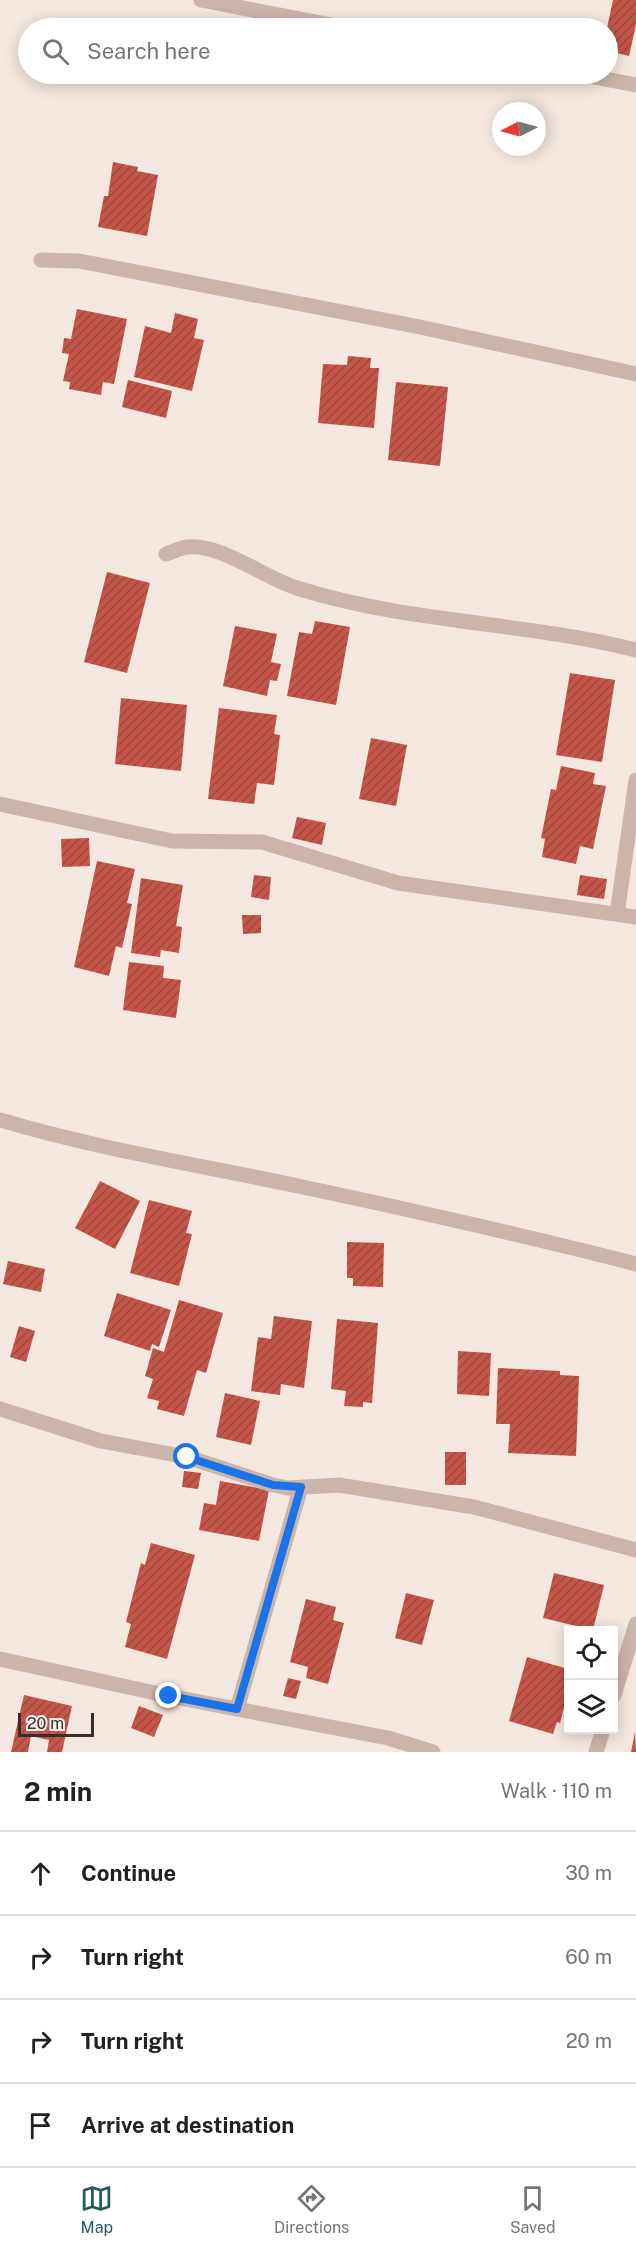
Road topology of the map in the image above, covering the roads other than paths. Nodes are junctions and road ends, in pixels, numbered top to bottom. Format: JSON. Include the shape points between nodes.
{"nodes":[{"id":1,"x":201,"y":0,"type":"edge"},
{"id":2,"x":295,"y":18,"type":"edge"},
{"id":3,"x":618,"y":82,"type":"edge"},
{"id":4,"x":636,"y":85,"type":"edge"},
{"id":5,"x":41,"y":260,"type":"dead end"},
{"id":6,"x":636,"y":374,"type":"edge"},
{"id":7,"x":166,"y":554,"type":"dead end"},
{"id":8,"x":636,"y":650,"type":"edge"},
{"id":9,"x":636,"y":780,"type":"edge"},
{"id":10,"x":0,"y":804,"type":"edge"},
{"id":11,"x":617,"y":914,"type":"junction"},
{"id":12,"x":636,"y":917,"type":"edge"},
{"id":13,"x":0,"y":1120,"type":"edge"},
{"id":14,"x":636,"y":1264,"type":"edge"},
{"id":15,"x":0,"y":1409,"type":"edge"},
{"id":16,"x":301,"y":1487,"type":"junction"},
{"id":17,"x":636,"y":1550,"type":"edge"},
{"id":18,"x":636,"y":1624,"type":"edge"},
{"id":19,"x":0,"y":1659,"type":"edge"},
{"id":20,"x":618,"y":1682,"type":"edge"},
{"id":21,"x":237,"y":1709,"type":"junction"},
{"id":22,"x":602,"y":1734,"type":"edge"},
{"id":23,"x":433,"y":1752,"type":"edge"},
{"id":24,"x":596,"y":1752,"type":"edge"}],
"edges":[{"from":1,"to":2,"type":"street"},
{"from":3,"to":4,"type":"street"},
{"from":5,"to":6,"type":"street","via":[[91,263]]},
{"from":7,"to":8,"type":"street","via":[[187,547],[206,548],[296,588],[412,615],[587,638]]},
{"from":9,"to":11,"type":"street"},
{"from":10,"to":11,"type":"street","via":[[172,841],[262,842],[398,883]]},
{"from":11,"to":12,"type":"street"},
{"from":13,"to":14,"type":"street","via":[[60,1138],[310,1188]]},
{"from":15,"to":16,"type":"street","via":[[101,1442],[187,1457],[273,1485]]},
{"from":16,"to":17,"type":"street","via":[[339,1485],[474,1507]]},
{"from":16,"to":21,"type":"street"},
{"from":18,"to":20,"type":"street"},
{"from":19,"to":21,"type":"street"},
{"from":21,"to":23,"type":"street","via":[[388,1738]]},
{"from":22,"to":24,"type":"street"}]}
